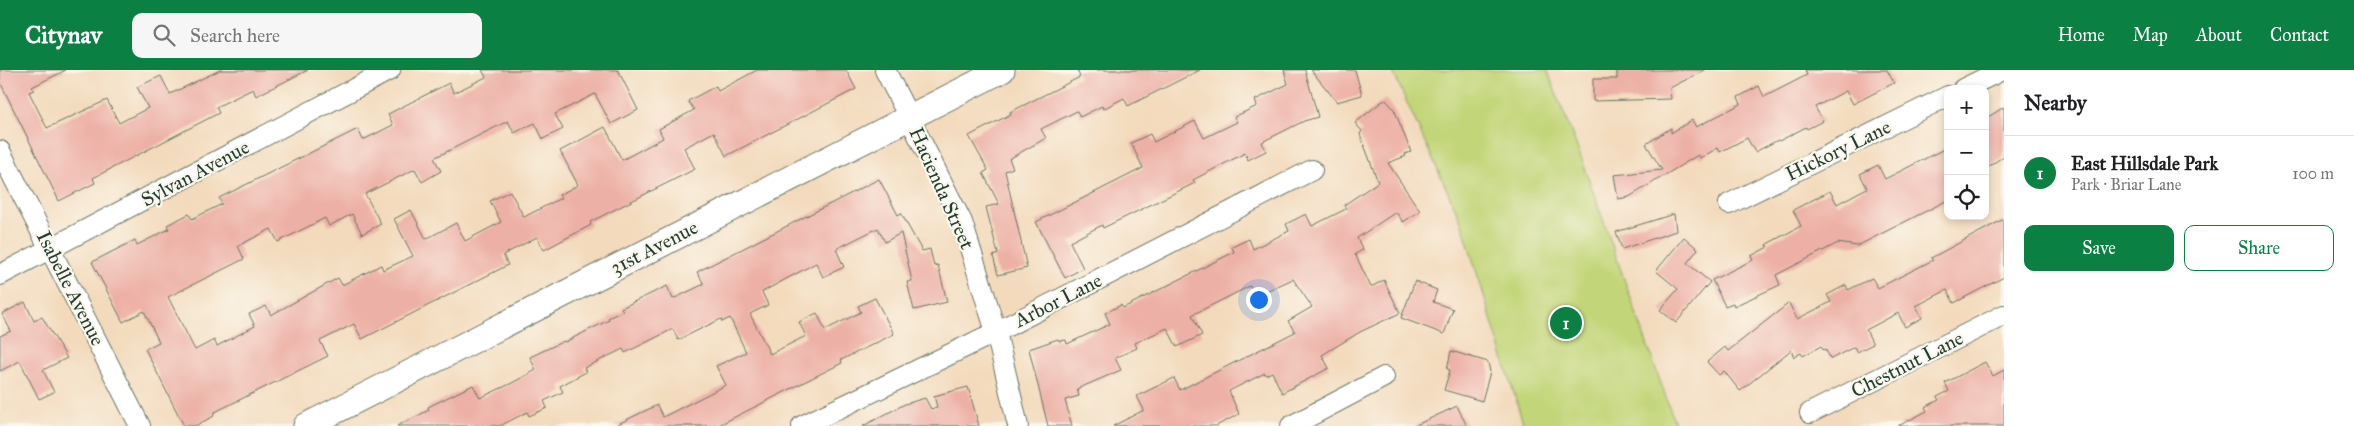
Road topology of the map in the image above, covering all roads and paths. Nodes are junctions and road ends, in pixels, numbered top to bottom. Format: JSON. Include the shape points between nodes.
{"nodes":[{"id":1,"x":390,"y":70,"type":"edge"},
{"id":2,"x":885,"y":70,"type":"edge"},
{"id":3,"x":1002,"y":70,"type":"edge"},
{"id":4,"x":2002,"y":70,"type":"edge"},
{"id":5,"x":1971,"y":85,"type":"edge"},
{"id":6,"x":1944,"y":98,"type":"edge"},
{"id":7,"x":910,"y":116,"type":"junction"},
{"id":8,"x":0,"y":151,"type":"edge"},
{"id":9,"x":1312,"y":170,"type":"dead end"},
{"id":10,"x":1729,"y":204,"type":"dead end"},
{"id":11,"x":52,"y":249,"type":"junction"},
{"id":12,"x":0,"y":275,"type":"edge"},
{"id":13,"x":2004,"y":316,"type":"edge"},
{"id":14,"x":996,"y":332,"type":"junction"},
{"id":15,"x":1384,"y":377,"type":"dead end"},
{"id":16,"x":1810,"y":413,"type":"dead end"},
{"id":17,"x":140,"y":426,"type":"edge"},
{"id":18,"x":306,"y":426,"type":"edge"},
{"id":19,"x":802,"y":426,"type":"edge"},
{"id":20,"x":1018,"y":426,"type":"edge"},
{"id":21,"x":1290,"y":426,"type":"edge"}],
"edges":[{"from":1,"to":11,"type":"street","name":"Sylvan Avenue"},
{"from":2,"to":7,"type":"street","name":"Hacienda Street"},
{"from":3,"to":7,"type":"street","name":"31st Avenue"},
{"from":4,"to":5,"type":"street"},
{"from":6,"to":10,"type":"street","name":"Hickory Lane"},
{"from":7,"to":14,"type":"street","name":"Hacienda Street","via":[[962,222]]},
{"from":7,"to":18,"type":"street","name":"31st Avenue"},
{"from":8,"to":11,"type":"street","name":"Isabelle Avenue"},
{"from":9,"to":14,"type":"street","name":"Arbor Lane"},
{"from":11,"to":12,"type":"street","name":"Sylvan Avenue"},
{"from":11,"to":17,"type":"street","name":"Isabelle Avenue"},
{"from":13,"to":16,"type":"street","name":"Chestnut Lane"},
{"from":14,"to":19,"type":"street","name":"Arbor Lane"},
{"from":14,"to":20,"type":"street","name":"Hacienda Street"},
{"from":15,"to":21,"type":"street"}]}
